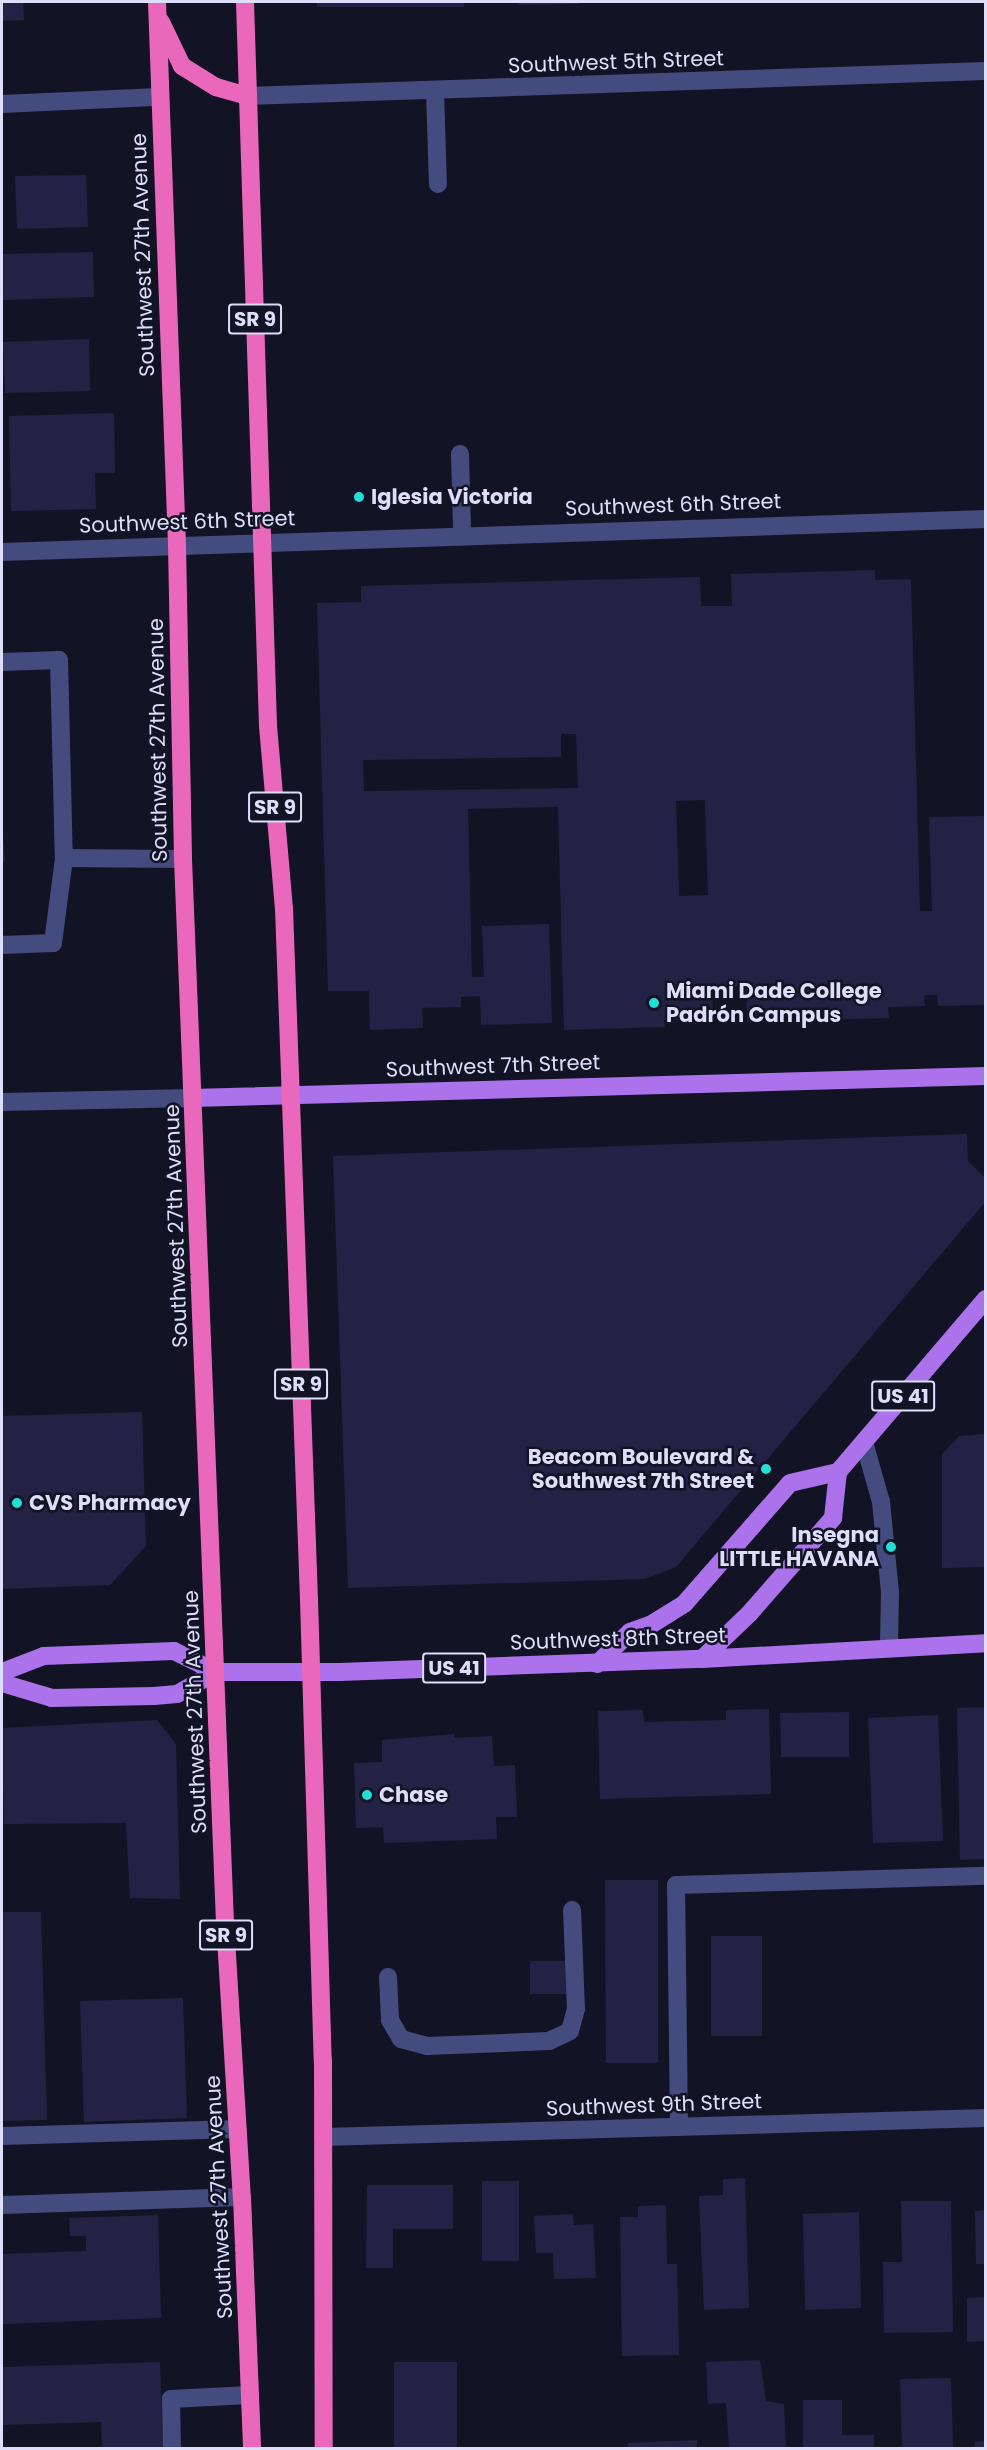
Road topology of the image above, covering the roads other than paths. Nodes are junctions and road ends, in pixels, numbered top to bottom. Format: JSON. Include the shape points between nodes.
{"nodes":[{"id":1,"x":245,"y":2,"type":"edge"},
{"id":2,"x":157,"y":8,"type":"edge"},
{"id":3,"x":986,"y":71,"type":"edge"},
{"id":4,"x":435,"y":91,"type":"junction"},
{"id":5,"x":248,"y":96,"type":"junction"},
{"id":6,"x":159,"y":98,"type":"junction"},
{"id":7,"x":2,"y":104,"type":"edge"},
{"id":8,"x":438,"y":184,"type":"dead end"},
{"id":9,"x":460,"y":454,"type":"dead end"},
{"id":10,"x":986,"y":519,"type":"edge"},
{"id":11,"x":462,"y":534,"type":"junction"},
{"id":12,"x":262,"y":542,"type":"junction"},
{"id":13,"x":177,"y":545,"type":"junction"},
{"id":14,"x":2,"y":552,"type":"edge"},
{"id":15,"x":2,"y":662,"type":"edge"},
{"id":16,"x":64,"y":858,"type":"junction"},
{"id":17,"x":183,"y":859,"type":"junction"},
{"id":18,"x":2,"y":945,"type":"edge"},
{"id":19,"x":986,"y":1076,"type":"edge"},
{"id":20,"x":291,"y":1095,"type":"junction"},
{"id":21,"x":193,"y":1098,"type":"junction"},
{"id":22,"x":2,"y":1102,"type":"edge"},
{"id":23,"x":986,"y":1299,"type":"edge"},
{"id":24,"x":864,"y":1442,"type":"junction"},
{"id":25,"x":838,"y":1472,"type":"junction"},
{"id":26,"x":986,"y":1642,"type":"edge"},
{"id":27,"x":889,"y":1646,"type":"junction"},
{"id":28,"x":702,"y":1659,"type":"junction"},
{"id":29,"x":597,"y":1664,"type":"junction"},
{"id":30,"x":2,"y":1672,"type":"edge"},
{"id":31,"x":216,"y":1672,"type":"junction"},
{"id":32,"x":312,"y":1672,"type":"junction"},
{"id":33,"x":2,"y":1683,"type":"edge"},
{"id":34,"x":986,"y":1876,"type":"edge"},
{"id":35,"x":573,"y":1911,"type":"dead end"},
{"id":36,"x":388,"y":1977,"type":"dead end"},
{"id":37,"x":986,"y":2118,"type":"edge"},
{"id":38,"x":679,"y":2127,"type":"junction"},
{"id":39,"x":238,"y":2129,"type":"junction"},
{"id":40,"x":2,"y":2136,"type":"edge"},
{"id":41,"x":323,"y":2137,"type":"junction"},
{"id":42,"x":242,"y":2197,"type":"junction"},
{"id":43,"x":2,"y":2205,"type":"edge"},
{"id":44,"x":250,"y":2395,"type":"junction"},
{"id":45,"x":172,"y":2448,"type":"edge"},
{"id":46,"x":252,"y":2448,"type":"edge"},
{"id":47,"x":324,"y":2448,"type":"edge"}],
"edges":[{"from":1,"to":5,"type":"highway","number":"SR 9"},
{"from":2,"to":5,"type":"highway","via":[[182,66],[216,87]]},
{"from":2,"to":6,"type":"highway","name":"Southwest 27th Avenue","number":"SR 9"},
{"from":3,"to":4,"type":"street","name":"Southwest 5th Street"},
{"from":4,"to":5,"type":"street","name":"Southwest 5th Street"},
{"from":4,"to":8,"type":"street"},
{"from":5,"to":12,"type":"highway","number":"SR 9"},
{"from":6,"to":7,"type":"street"},
{"from":6,"to":13,"type":"highway","name":"Southwest 27th Avenue","number":"SR 9"},
{"from":9,"to":11,"type":"street"},
{"from":10,"to":11,"type":"street","name":"Southwest 6th Street"},
{"from":11,"to":12,"type":"street","name":"Southwest 6th Street"},
{"from":12,"to":13,"type":"street","name":"Southwest 6th Street"},
{"from":12,"to":20,"type":"highway","number":"SR 9","via":[[268,726],[284,908]]},
{"from":13,"to":14,"type":"street","name":"Southwest 6th Street"},
{"from":13,"to":17,"type":"highway","name":"Southwest 27th Avenue","number":"SR 9"},
{"from":15,"to":16,"type":"street","via":[[58,660]]},
{"from":16,"to":17,"type":"street"},
{"from":16,"to":18,"type":"street","via":[[53,943]]},
{"from":17,"to":21,"type":"highway","name":"Southwest 27th Avenue","number":"SR 9"},
{"from":19,"to":20,"type":"main road","name":"Southwest 7th Street"},
{"from":20,"to":21,"type":"main road","name":"Southwest 7th Street"},
{"from":20,"to":32,"type":"highway","number":"SR 9"},
{"from":21,"to":22,"type":"street","name":"Southwest 7th Street"},
{"from":21,"to":31,"type":"highway","name":"Southwest 27th Avenue","number":"SR 9"},
{"from":23,"to":24,"type":"main road","number":"US 41"},
{"from":24,"to":25,"type":"main road","number":"US 41"},
{"from":24,"to":27,"type":"street","via":[[881,1502],[890,1592]]},
{"from":25,"to":28,"type":"main road","via":[[833,1518],[749,1614]]},
{"from":25,"to":29,"type":"main road","via":[[790,1483],[685,1603],[652,1624],[630,1632]]},
{"from":26,"to":27,"type":"main road","name":"Southwest 8th Street","number":"US 41"},
{"from":27,"to":28,"type":"main road","name":"Southwest 8th Street","number":"US 41"},
{"from":28,"to":29,"type":"main road","name":"Southwest 8th Street","number":"US 41"},
{"from":29,"to":32,"type":"main road","name":"Southwest 8th Street","number":"US 41"},
{"from":30,"to":31,"type":"main road","name":"Southwest 8th Street","number":"US 41","via":[[44,1656],[174,1651]]},
{"from":31,"to":32,"type":"main road","name":"Southwest 8th Street","number":"US 41"},
{"from":31,"to":33,"type":"main road","name":"Southwest 8th Street","number":"US 41","via":[[177,1694],[154,1696],[52,1698]]},
{"from":31,"to":39,"type":"highway","name":"Southwest 27th Avenue","number":"SR 9"},
{"from":32,"to":41,"type":"highway","number":"SR 9"},
{"from":34,"to":38,"type":"street","via":[[676,1886]]},
{"from":35,"to":36,"type":"street","via":[[576,2010],[570,2031],[549,2041],[427,2046],[401,2039],[390,2019]]},
{"from":37,"to":38,"type":"street","name":"Southwest 9th Street"},
{"from":38,"to":41,"type":"street","name":"Southwest 9th Street"},
{"from":39,"to":40,"type":"street"},
{"from":39,"to":42,"type":"highway","name":"Southwest 27th Avenue","number":"SR 9"},
{"from":41,"to":47,"type":"highway","number":"SR 9"},
{"from":42,"to":43,"type":"street"},
{"from":42,"to":44,"type":"highway","name":"Southwest 27th Avenue","number":"SR 9"},
{"from":44,"to":45,"type":"street","via":[[171,2399]]},
{"from":44,"to":46,"type":"highway","name":"Southwest 27th Avenue","number":"SR 9"}]}
